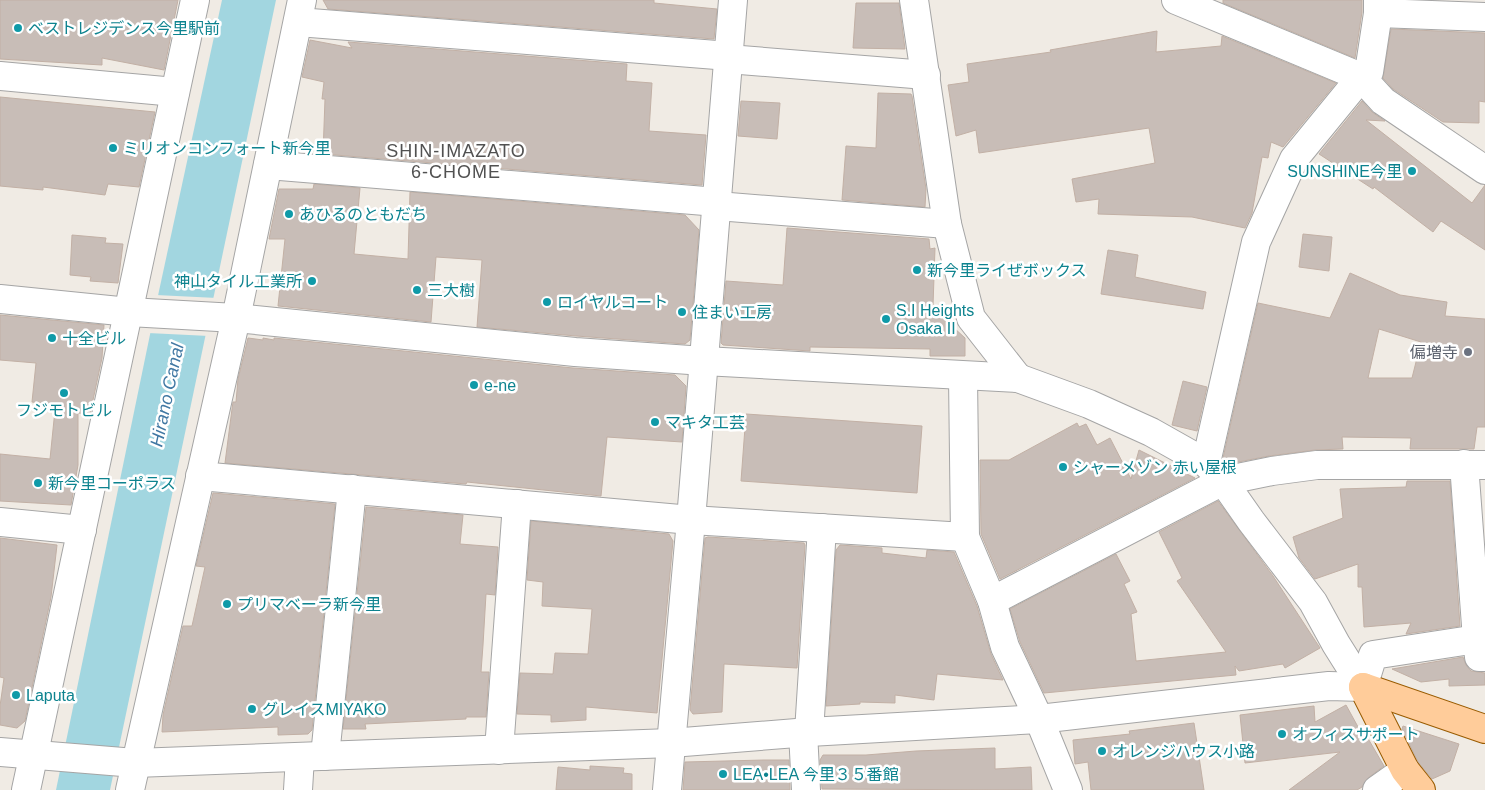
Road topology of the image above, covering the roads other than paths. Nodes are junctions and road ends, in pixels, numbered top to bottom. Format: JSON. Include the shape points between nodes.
{"nodes":[{"id":1,"x":195,"y":0,"type":"edge"},
{"id":2,"x":733,"y":0,"type":"edge"},
{"id":3,"x":914,"y":0,"type":"edge"},
{"id":4,"x":1176,"y":0,"type":"edge"},
{"id":5,"x":1378,"y":6,"type":"edge"},
{"id":6,"x":300,"y":11,"type":"edge"},
{"id":7,"x":1485,"y":16,"type":"edge"},
{"id":8,"x":729,"y":58,"type":"junction"},
{"id":9,"x":926,"y":75,"type":"junction"},
{"id":10,"x":0,"y":76,"type":"edge"},
{"id":11,"x":1361,"y":77,"type":"junction"},
{"id":12,"x":175,"y":92,"type":"junction"},
{"id":13,"x":268,"y":165,"type":"junction"},
{"id":14,"x":1485,"y":170,"type":"edge"},
{"id":15,"x":717,"y":204,"type":"junction"},
{"id":16,"x":947,"y":224,"type":"junction"},
{"id":17,"x":0,"y":299,"type":"edge"},
{"id":18,"x":136,"y":312,"type":"junction"},
{"id":19,"x":231,"y":318,"type":"junction"},
{"id":20,"x":704,"y":361,"type":"junction"},
{"id":21,"x":964,"y":376,"type":"junction"},
{"id":22,"x":1018,"y":378,"type":"junction"},
{"id":23,"x":1474,"y":465,"type":"edge"},
{"id":24,"x":1214,"y":472,"type":"junction"},
{"id":25,"x":200,"y":476,"type":"junction"},
{"id":26,"x":352,"y":489,"type":"junction"},
{"id":27,"x":517,"y":504,"type":"junction"},
{"id":28,"x":691,"y":520,"type":"junction"},
{"id":29,"x":0,"y":522,"type":"edge"},
{"id":30,"x":822,"y":528,"type":"junction"},
{"id":31,"x":82,"y":530,"type":"junction"},
{"id":32,"x":965,"y":538,"type":"junction"},
{"id":33,"x":992,"y":601,"type":"junction"},
{"id":34,"x":1481,"y":648,"type":"edge"},
{"id":35,"x":1363,"y":687,"type":"junction"},
{"id":36,"x":1039,"y":719,"type":"junction"},
{"id":37,"x":1485,"y":729,"type":"edge"},
{"id":38,"x":806,"y":732,"type":"junction"},
{"id":39,"x":671,"y":743,"type":"junction"},
{"id":40,"x":499,"y":750,"type":"junction"},
{"id":41,"x":0,"y":752,"type":"edge"},
{"id":42,"x":34,"y":755,"type":"junction"},
{"id":43,"x":313,"y":757,"type":"junction"},
{"id":44,"x":136,"y":763,"type":"junction"},
{"id":45,"x":1413,"y":780,"type":"edge"},
{"id":46,"x":26,"y":790,"type":"edge"},
{"id":47,"x":130,"y":790,"type":"edge"},
{"id":48,"x":298,"y":790,"type":"edge"},
{"id":49,"x":667,"y":790,"type":"edge"},
{"id":50,"x":806,"y":790,"type":"edge"},
{"id":51,"x":1068,"y":790,"type":"edge"},
{"id":52,"x":1377,"y":790,"type":"edge"}],
"edges":[{"from":1,"to":12,"type":"street"},
{"from":2,"to":8,"type":"street"},
{"from":3,"to":9,"type":"street"},
{"from":4,"to":11,"type":"street"},
{"from":5,"to":7,"type":"street"},
{"from":5,"to":11,"type":"street","via":[[1369,72]]},
{"from":6,"to":8,"type":"street"},
{"from":6,"to":13,"type":"street"},
{"from":8,"to":9,"type":"street"},
{"from":8,"to":15,"type":"street"},
{"from":9,"to":16,"type":"street"},
{"from":10,"to":12,"type":"street"},
{"from":11,"to":14,"type":"street","via":[[1383,100]]},
{"from":11,"to":24,"type":"street","via":[[1294,159],[1256,242]]},
{"from":12,"to":18,"type":"street"},
{"from":13,"to":15,"type":"street"},
{"from":13,"to":19,"type":"street"},
{"from":15,"to":16,"type":"street"},
{"from":15,"to":20,"type":"street"},
{"from":16,"to":22,"type":"street","via":[[971,318]]},
{"from":17,"to":18,"type":"street"},
{"from":18,"to":19,"type":"street"},
{"from":18,"to":31,"type":"street"},
{"from":19,"to":20,"type":"street","via":[[575,352]]},
{"from":19,"to":25,"type":"street"},
{"from":20,"to":21,"type":"street"},
{"from":20,"to":28,"type":"street"},
{"from":21,"to":22,"type":"street"},
{"from":21,"to":32,"type":"street"},
{"from":22,"to":24,"type":"street","via":[[1090,404],[1151,432]]},
{"from":23,"to":24,"type":"street","via":[[1317,465],[1272,471]]},
{"from":23,"to":34,"type":"street"},
{"from":24,"to":33,"type":"street"},
{"from":24,"to":35,"type":"street","via":[[1312,602]]},
{"from":25,"to":26,"type":"street"},
{"from":25,"to":44,"type":"street"},
{"from":26,"to":27,"type":"street"},
{"from":26,"to":43,"type":"street"},
{"from":27,"to":28,"type":"street"},
{"from":27,"to":40,"type":"street"},
{"from":28,"to":30,"type":"street"},
{"from":28,"to":39,"type":"street"},
{"from":29,"to":31,"type":"street"},
{"from":30,"to":32,"type":"street"},
{"from":30,"to":38,"type":"street"},
{"from":31,"to":42,"type":"street"},
{"from":32,"to":33,"type":"street"},
{"from":33,"to":36,"type":"street","via":[[1006,647]]},
{"from":34,"to":35,"type":"street","via":[[1373,655]]},
{"from":35,"to":36,"type":"street","via":[[1329,686]]},
{"from":35,"to":37,"type":"main road"},
{"from":35,"to":45,"type":"main road"},
{"from":36,"to":38,"type":"street"},
{"from":36,"to":51,"type":"street"},
{"from":38,"to":39,"type":"street"},
{"from":38,"to":50,"type":"street"},
{"from":39,"to":40,"type":"street"},
{"from":39,"to":49,"type":"street"},
{"from":40,"to":43,"type":"street"},
{"from":41,"to":42,"type":"street"},
{"from":42,"to":44,"type":"street"},
{"from":42,"to":46,"type":"street"},
{"from":43,"to":44,"type":"street"},
{"from":43,"to":48,"type":"street"},
{"from":44,"to":47,"type":"street"},
{"from":45,"to":52,"type":"street"}]}
